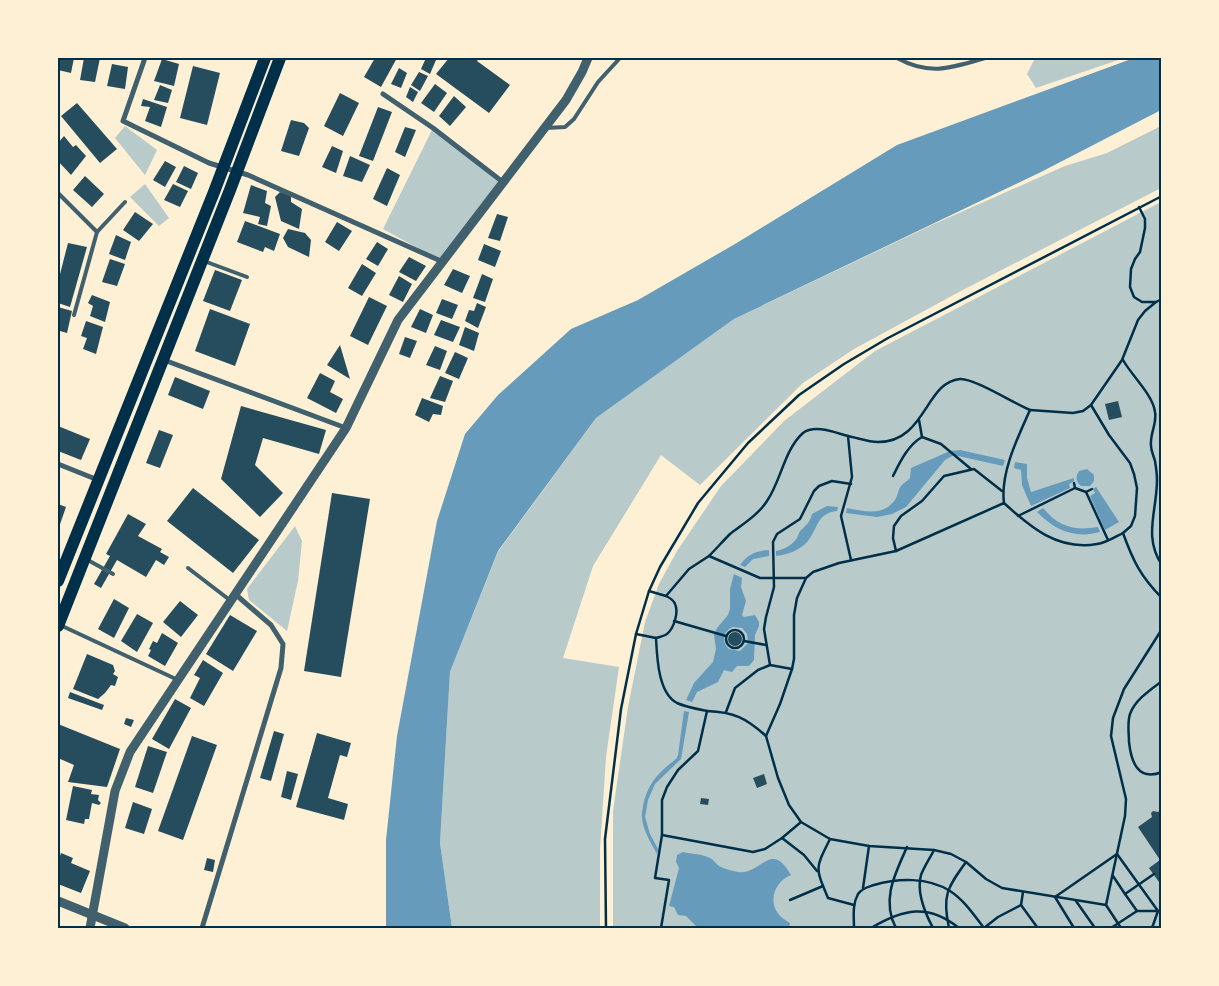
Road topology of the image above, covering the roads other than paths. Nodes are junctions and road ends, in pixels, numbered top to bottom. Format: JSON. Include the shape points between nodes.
{"nodes":[{"id":1,"x":145,"y":58,"type":"edge"},
{"id":2,"x":265,"y":58,"type":"edge"},
{"id":3,"x":280,"y":58,"type":"edge"},
{"id":4,"x":588,"y":58,"type":"edge"},
{"id":5,"x":620,"y":58,"type":"edge"},
{"id":6,"x":897,"y":58,"type":"edge"},
{"id":7,"x":985,"y":58,"type":"edge"},
{"id":8,"x":383,"y":94,"type":"dead end"},
{"id":9,"x":545,"y":128,"type":"junction"},
{"id":10,"x":223,"y":168,"type":"junction"},
{"id":11,"x":237,"y":173,"type":"junction"},
{"id":12,"x":504,"y":183,"type":"junction"},
{"id":13,"x":58,"y":194,"type":"edge"},
{"id":14,"x":125,"y":202,"type":"dead end"},
{"id":15,"x":97,"y":232,"type":"junction"},
{"id":16,"x":203,"y":261,"type":"junction"},
{"id":17,"x":443,"y":262,"type":"junction"},
{"id":18,"x":247,"y":277,"type":"dead end"},
{"id":19,"x":74,"y":315,"type":"dead end"},
{"id":20,"x":164,"y":360,"type":"junction"},
{"id":21,"x":346,"y":428,"type":"junction"},
{"id":22,"x":58,"y":464,"type":"edge"},
{"id":23,"x":98,"y":480,"type":"junction"},
{"id":24,"x":84,"y":558,"type":"junction"},
{"id":25,"x":188,"y":568,"type":"dead end"},
{"id":26,"x":113,"y":574,"type":"dead end"},
{"id":27,"x":58,"y":581,"type":"edge"},
{"id":28,"x":233,"y":597,"type":"junction"},
{"id":29,"x":58,"y":625,"type":"edge"},
{"id":30,"x":178,"y":680,"type":"junction"},
{"id":31,"x":58,"y":901,"type":"edge"},
{"id":32,"x":92,"y":916,"type":"junction"},
{"id":33,"x":90,"y":928,"type":"edge"},
{"id":34,"x":125,"y":928,"type":"edge"},
{"id":35,"x":202,"y":928,"type":"edge"}],
"edges":[{"from":1,"to":10,"type":"street","via":[[123,121]]},
{"from":2,"to":10,"type":"main road"},
{"from":3,"to":11,"type":"main road"},
{"from":4,"to":9,"type":"street"},
{"from":5,"to":9,"type":"lane","via":[[598,82],[574,119],[565,126]]},
{"from":6,"to":7,"type":"lane","via":[[928,70],[955,67]]},
{"from":8,"to":12,"type":"street"},
{"from":9,"to":12,"type":"street"},
{"from":10,"to":11,"type":"street"},
{"from":10,"to":23,"type":"main road"},
{"from":11,"to":16,"type":"main road"},
{"from":11,"to":17,"type":"street"},
{"from":12,"to":17,"type":"street"},
{"from":13,"to":15,"type":"lane"},
{"from":14,"to":15,"type":"lane"},
{"from":15,"to":19,"type":"lane"},
{"from":16,"to":18,"type":"lane"},
{"from":16,"to":20,"type":"main road"},
{"from":17,"to":21,"type":"street","via":[[398,320]]},
{"from":20,"to":21,"type":"street"},
{"from":20,"to":24,"type":"main road"},
{"from":21,"to":28,"type":"street"},
{"from":22,"to":23,"type":"street"},
{"from":23,"to":27,"type":"main road"},
{"from":24,"to":26,"type":"lane"},
{"from":24,"to":29,"type":"main road"},
{"from":25,"to":28,"type":"lane"},
{"from":28,"to":30,"type":"street"},
{"from":28,"to":35,"type":"street","via":[[271,625],[283,644],[281,668]]},
{"from":29,"to":30,"type":"lane"},
{"from":30,"to":32,"type":"street","via":[[130,752],[115,791]]},
{"from":31,"to":32,"type":"street"},
{"from":32,"to":33,"type":"street"},
{"from":32,"to":34,"type":"street"}]}
